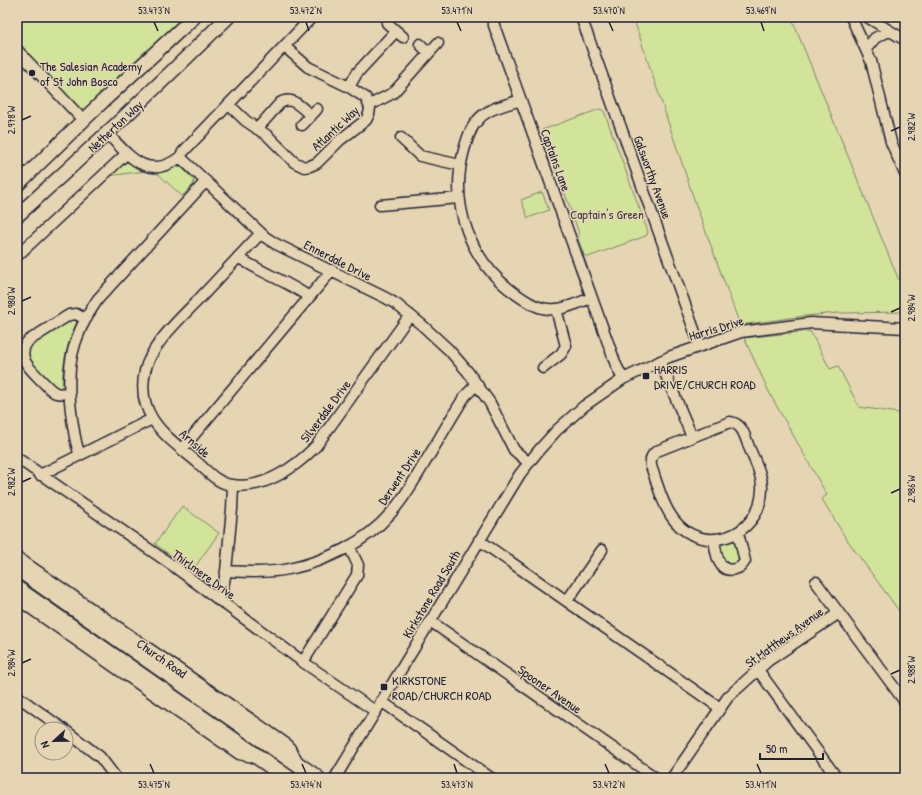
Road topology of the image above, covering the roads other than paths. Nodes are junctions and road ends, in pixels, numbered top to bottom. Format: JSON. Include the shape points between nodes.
{"nodes":[{"id":1,"x":194,"y":17,"type":"edge"},
{"id":2,"x":228,"y":17,"type":"edge"},
{"id":3,"x":312,"y":17,"type":"edge"},
{"id":4,"x":491,"y":17,"type":"edge"},
{"id":5,"x":581,"y":17,"type":"edge"},
{"id":6,"x":851,"y":17,"type":"edge"},
{"id":7,"x":867,"y":17,"type":"edge"},
{"id":8,"x":387,"y":23,"type":"dead end"},
{"id":9,"x":889,"y":31,"type":"junction"},
{"id":10,"x":905,"y":40,"type":"edge"},
{"id":11,"x":438,"y":43,"type":"dead end"},
{"id":12,"x":420,"y":44,"type":"dead end"},
{"id":13,"x":284,"y":46,"type":"junction"},
{"id":14,"x":866,"y":49,"type":"junction"},
{"id":15,"x":17,"y":50,"type":"edge"},
{"id":16,"x":430,"y":53,"type":"junction"},
{"id":17,"x":349,"y":87,"type":"junction"},
{"id":18,"x":520,"y":100,"type":"junction"},
{"id":19,"x":229,"y":105,"type":"junction"},
{"id":20,"x":370,"y":105,"type":"junction"},
{"id":21,"x":83,"y":120,"type":"junction"},
{"id":22,"x":302,"y":125,"type":"dead end"},
{"id":23,"x":258,"y":129,"type":"junction"},
{"id":24,"x":107,"y":133,"type":"junction"},
{"id":25,"x":401,"y":138,"type":"dead end"},
{"id":26,"x":126,"y":154,"type":"junction"},
{"id":27,"x":180,"y":157,"type":"junction"},
{"id":28,"x":460,"y":165,"type":"junction"},
{"id":29,"x":905,"y":174,"type":"edge"},
{"id":30,"x":206,"y":181,"type":"junction"},
{"id":31,"x":17,"y":185,"type":"edge"},
{"id":32,"x":459,"y":198,"type":"junction"},
{"id":33,"x":380,"y":205,"type":"dead end"},
{"id":34,"x":17,"y":216,"type":"edge"},
{"id":35,"x":261,"y":233,"type":"junction"},
{"id":36,"x":17,"y":256,"type":"edge"},
{"id":37,"x":238,"y":257,"type":"junction"},
{"id":38,"x":332,"y":270,"type":"junction"},
{"id":39,"x":309,"y":297,"type":"junction"},
{"id":40,"x":592,"y":298,"type":"junction"},
{"id":41,"x":556,"y":309,"type":"junction"},
{"id":42,"x":410,"y":315,"type":"junction"},
{"id":43,"x":85,"y":319,"type":"junction"},
{"id":44,"x":905,"y":328,"type":"edge"},
{"id":45,"x":700,"y":346,"type":"junction"},
{"id":46,"x":660,"y":361,"type":"junction"},
{"id":47,"x":543,"y":368,"type":"dead end"},
{"id":48,"x":623,"y":379,"type":"junction"},
{"id":49,"x":477,"y":384,"type":"junction"},
{"id":50,"x":69,"y":393,"type":"junction"},
{"id":51,"x":152,"y":419,"type":"junction"},
{"id":52,"x":558,"y":430,"type":"joint"},
{"id":53,"x":692,"y":437,"type":"junction"},
{"id":54,"x":182,"y":450,"type":"junction"},
{"id":55,"x":80,"y":455,"type":"junction"},
{"id":56,"x":17,"y":458,"type":"edge"},
{"id":57,"x":529,"y":462,"type":"junction"},
{"id":58,"x":40,"y":475,"type":"junction"},
{"id":59,"x":233,"y":486,"type":"junction"},
{"id":60,"x":738,"y":533,"type":"junction"},
{"id":61,"x":714,"y":539,"type":"junction"},
{"id":62,"x":479,"y":540,"type":"junction"},
{"id":63,"x":349,"y":546,"type":"junction"},
{"id":64,"x":602,"y":550,"type":"dead end"},
{"id":65,"x":17,"y":557,"type":"edge"},
{"id":66,"x":17,"y":568,"type":"edge"},
{"id":67,"x":226,"y":571,"type":"junction"},
{"id":68,"x":816,"y":582,"type":"dead end"},
{"id":69,"x":17,"y":589,"type":"edge"},
{"id":70,"x":17,"y":599,"type":"edge"},
{"id":71,"x":218,"y":600,"type":"junction"},
{"id":72,"x":567,"y":601,"type":"junction"},
{"id":73,"x":839,"y":613,"type":"junction"},
{"id":74,"x":430,"y":620,"type":"junction"},
{"id":75,"x":303,"y":662,"type":"junction"},
{"id":76,"x":758,"y":670,"type":"junction"},
{"id":77,"x":17,"y":696,"type":"edge"},
{"id":78,"x":381,"y":701,"type":"junction"},
{"id":79,"x":905,"y":702,"type":"edge"},
{"id":80,"x":720,"y":708,"type":"junction"},
{"id":81,"x":375,"y":711,"type":"junction"},
{"id":82,"x":52,"y":721,"type":"edge"},
{"id":83,"x":253,"y":727,"type":"junction"},
{"id":84,"x":74,"y":738,"type":"edge"},
{"id":85,"x":257,"y":758,"type":"junction"},
{"id":86,"x":116,"y":778,"type":"edge"},
{"id":87,"x":288,"y":778,"type":"edge"},
{"id":88,"x":317,"y":778,"type":"edge"},
{"id":89,"x":335,"y":778,"type":"edge"},
{"id":90,"x":491,"y":778,"type":"edge"},
{"id":91,"x":656,"y":778,"type":"edge"},
{"id":92,"x":672,"y":778,"type":"edge"},
{"id":93,"x":837,"y":778,"type":"edge"}],
"edges":[{"from":1,"to":21,"type":"main road","name":"Netherton Way"},
{"from":2,"to":24,"type":"main road","name":"Netherton Way"},
{"from":3,"to":13,"type":"street"},
{"from":4,"to":18,"type":"street","name":"Captains Lane"},
{"from":5,"to":45,"type":"street","name":"Galsworthy Avenue"},
{"from":6,"to":14,"type":"street"},
{"from":7,"to":9,"type":"street"},
{"from":8,"to":17,"type":"street","via":[[400,34],[356,73]]},
{"from":9,"to":10,"type":"street"},
{"from":9,"to":14,"type":"street","via":[[875,38]]},
{"from":11,"to":16,"type":"street"},
{"from":12,"to":16,"type":"street"},
{"from":13,"to":17,"type":"street","name":"Atlantic Way","via":[[308,66]]},
{"from":13,"to":19,"type":"street"},
{"from":14,"to":29,"type":"street","via":[[891,142]]},
{"from":15,"to":21,"type":"street"},
{"from":16,"to":20,"type":"street","via":[[393,93]]},
{"from":17,"to":20,"type":"street","name":"Atlantic Way","via":[[363,95]]},
{"from":18,"to":28,"type":"street","via":[[494,109],[477,120],[466,141]]},
{"from":18,"to":40,"type":"street","name":"Captains Lane"},
{"from":19,"to":23,"type":"street","name":"Atlantic Way"},
{"from":19,"to":27,"type":"street"},
{"from":20,"to":23,"type":"street","name":"Atlantic Way","via":[[366,120],[310,166],[297,164]]},
{"from":21,"to":31,"type":"main road","name":"Netherton Way"},
{"from":22,"to":23,"type":"street","via":[[314,112],[287,100],[280,103]]},
{"from":24,"to":26,"type":"street"},
{"from":24,"to":34,"type":"main road","name":"Netherton Way"},
{"from":25,"to":28,"type":"street","via":[[420,156]]},
{"from":26,"to":27,"type":"street","via":[[138,163],[151,167],[167,165]]},
{"from":26,"to":36,"type":"street"},
{"from":27,"to":30,"type":"street","name":"Ennerdale Drive"},
{"from":28,"to":32,"type":"street"},
{"from":30,"to":35,"type":"street","name":"Ennerdale Drive"},
{"from":30,"to":43,"type":"street","via":[[98,299]]},
{"from":32,"to":33,"type":"street"},
{"from":32,"to":41,"type":"street","via":[[469,236],[490,271],[506,287],[526,301],[540,308]]},
{"from":35,"to":37,"type":"street"},
{"from":35,"to":38,"type":"street","name":"Ennerdale Drive","via":[[276,244]]},
{"from":37,"to":39,"type":"street"},
{"from":37,"to":51,"type":"street","via":[[173,327],[152,354],[145,371],[143,390]]},
{"from":38,"to":39,"type":"street"},
{"from":38,"to":42,"type":"street","name":"Ennerdale Drive","via":[[386,298]]},
{"from":39,"to":54,"type":"street"},
{"from":40,"to":41,"type":"street"},
{"from":40,"to":48,"type":"street","name":"Captains Lane"},
{"from":41,"to":47,"type":"street","via":[[566,346],[561,354]]},
{"from":42,"to":49,"type":"street","name":"Ennerdale Drive","via":[[449,350]]},
{"from":42,"to":59,"type":"street","name":"Silverdale Drive","via":[[307,455],[273,478]]},
{"from":43,"to":50,"type":"street","via":[[70,359]]},
{"from":43,"to":50,"type":"street","via":[[76,314],[69,315],[28,341],[24,348],[23,356],[27,365],[45,384],[56,393]]},
{"from":44,"to":45,"type":"street","name":"Harris Drive","via":[[811,323],[741,332]]},
{"from":45,"to":46,"type":"street","name":"Harris Drive"},
{"from":46,"to":48,"type":"street","name":"Harris Drive"},
{"from":46,"to":53,"type":"street"},
{"from":48,"to":52,"type":"street","name":"Harris Drive","via":[[584,406]]},
{"from":49,"to":57,"type":"street","name":"Ennerdale Drive","via":[[495,412],[514,450]]},
{"from":49,"to":63,"type":"street","name":"Derwent Drive","via":[[465,396],[398,505],[377,527]]},
{"from":50,"to":55,"type":"street","via":[[76,444]]},
{"from":51,"to":54,"type":"street","name":"Arnside"},
{"from":51,"to":55,"type":"street"},
{"from":52,"to":57,"type":"street","name":"Kirkstone Road South"},
{"from":53,"to":60,"type":"street","via":[[730,422],[735,422],[741,428],[760,473],[762,489],[760,507],[750,523]]},
{"from":53,"to":61,"type":"street","via":[[654,453],[650,460],[651,466],[668,511],[674,519],[693,534]]},
{"from":54,"to":59,"type":"street","name":"Arnside","via":[[215,478]]},
{"from":55,"to":58,"type":"street"},
{"from":56,"to":58,"type":"street","name":"Thirlmere Drive"},
{"from":57,"to":62,"type":"street","name":"Kirkstone Road South"},
{"from":58,"to":71,"type":"street","name":"Thirlmere Drive","via":[[172,565]]},
{"from":59,"to":67,"type":"street"},
{"from":60,"to":61,"type":"street"},
{"from":60,"to":61,"type":"street","via":[[744,562],[739,568],[730,570],[720,565]]},
{"from":62,"to":72,"type":"street"},
{"from":62,"to":74,"type":"street","name":"Kirkstone Road South"},
{"from":63,"to":67,"type":"street","name":"Derwent Drive","via":[[315,562],[289,569]]},
{"from":63,"to":75,"type":"street","via":[[358,565],[357,575]]},
{"from":64,"to":72,"type":"street"},
{"from":65,"to":83,"type":"street","name":"Church Road"},
{"from":66,"to":83,"type":"highway","name":"Church Road"},
{"from":67,"to":71,"type":"street"},
{"from":68,"to":73,"type":"street"},
{"from":69,"to":85,"type":"highway","name":"Church Road"},
{"from":70,"to":85,"type":"street","name":"Church Road","via":[[239,754]]},
{"from":71,"to":75,"type":"street","name":"Thirlmere Drive"},
{"from":72,"to":80,"type":"street"},
{"from":73,"to":76,"type":"street","name":"St Matthews Avenue"},
{"from":73,"to":79,"type":"street"},
{"from":74,"to":78,"type":"street","name":"Kirkstone Road South"},
{"from":74,"to":91,"type":"street","name":"Spooner Avenue"},
{"from":75,"to":81,"type":"street","name":"Thirlmere Drive"},
{"from":76,"to":80,"type":"street","name":"St Matthews Avenue","via":[[728,697]]},
{"from":76,"to":93,"type":"street"},
{"from":77,"to":82,"type":"street"},
{"from":78,"to":81,"type":"street","name":"Kirkstone Road South"},
{"from":78,"to":90,"type":"street"},
{"from":80,"to":92,"type":"street","name":"St Matthews Avenue"},
{"from":81,"to":89,"type":"street","name":"Kirkstone Road South"},
{"from":83,"to":88,"type":"highway","name":"Church Road"},
{"from":84,"to":86,"type":"street","via":[[100,757]]},
{"from":85,"to":87,"type":"highway","name":"Church Road"}]}
